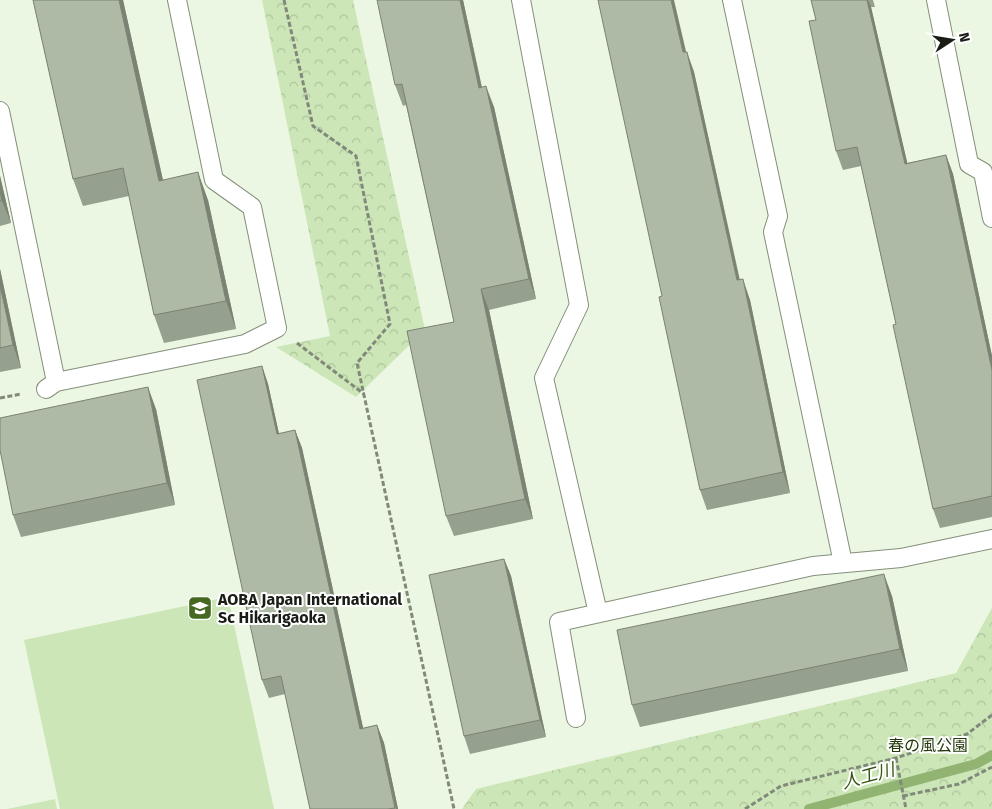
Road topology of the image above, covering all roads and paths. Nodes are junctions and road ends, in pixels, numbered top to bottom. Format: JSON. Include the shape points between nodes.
{"nodes":[{"id":1,"x":177,"y":0,"type":"edge"},
{"id":2,"x":284,"y":0,"type":"edge"},
{"id":3,"x":521,"y":0,"type":"edge"},
{"id":4,"x":732,"y":0,"type":"edge"},
{"id":5,"x":936,"y":0,"type":"edge"},
{"id":6,"x":0,"y":111,"type":"edge"},
{"id":7,"x":992,"y":218,"type":"edge"},
{"id":8,"x":277,"y":328,"type":"junction"},
{"id":9,"x":364,"y":394,"type":"junction"},
{"id":10,"x":992,"y":539,"type":"edge"},
{"id":11,"x":843,"y":563,"type":"junction"},
{"id":12,"x":598,"y":613,"type":"junction"},
{"id":13,"x":992,"y":715,"type":"edge"},
{"id":14,"x":576,"y":718,"type":"dead end"},
{"id":15,"x":896,"y":758,"type":"junction"},
{"id":16,"x":992,"y":767,"type":"edge"},
{"id":17,"x":903,"y":796,"type":"junction"},
{"id":18,"x":454,"y":809,"type":"edge"},
{"id":19,"x":745,"y":809,"type":"edge"},
{"id":20,"x":906,"y":809,"type":"edge"}],
"edges":[{"from":1,"to":8,"type":"lane","via":[[214,180],[252,207]]},
{"from":2,"to":9,"type":"path","via":[[313,126],[356,156],[390,324],[357,363]]},
{"from":3,"to":12,"type":"lane","via":[[579,305],[544,378]]},
{"from":4,"to":11,"type":"lane","via":[[778,216],[774,232]]},
{"from":5,"to":7,"type":"lane","via":[[969,164],[983,172]]},
{"from":6,"to":8,"type":"lane","via":[[51,386],[246,344]]},
{"from":8,"to":9,"type":"path"},
{"from":9,"to":18,"type":"path"},
{"from":10,"to":11,"type":"lane","via":[[902,558]]},
{"from":11,"to":12,"type":"lane","via":[[813,566]]},
{"from":12,"to":14,"type":"lane","via":[[559,622]]},
{"from":13,"to":15,"type":"path","via":[[967,734]]},
{"from":15,"to":17,"type":"path"},
{"from":15,"to":19,"type":"path","via":[[781,786]]},
{"from":16,"to":17,"type":"path","via":[[959,784]]},
{"from":17,"to":20,"type":"path"}]}
